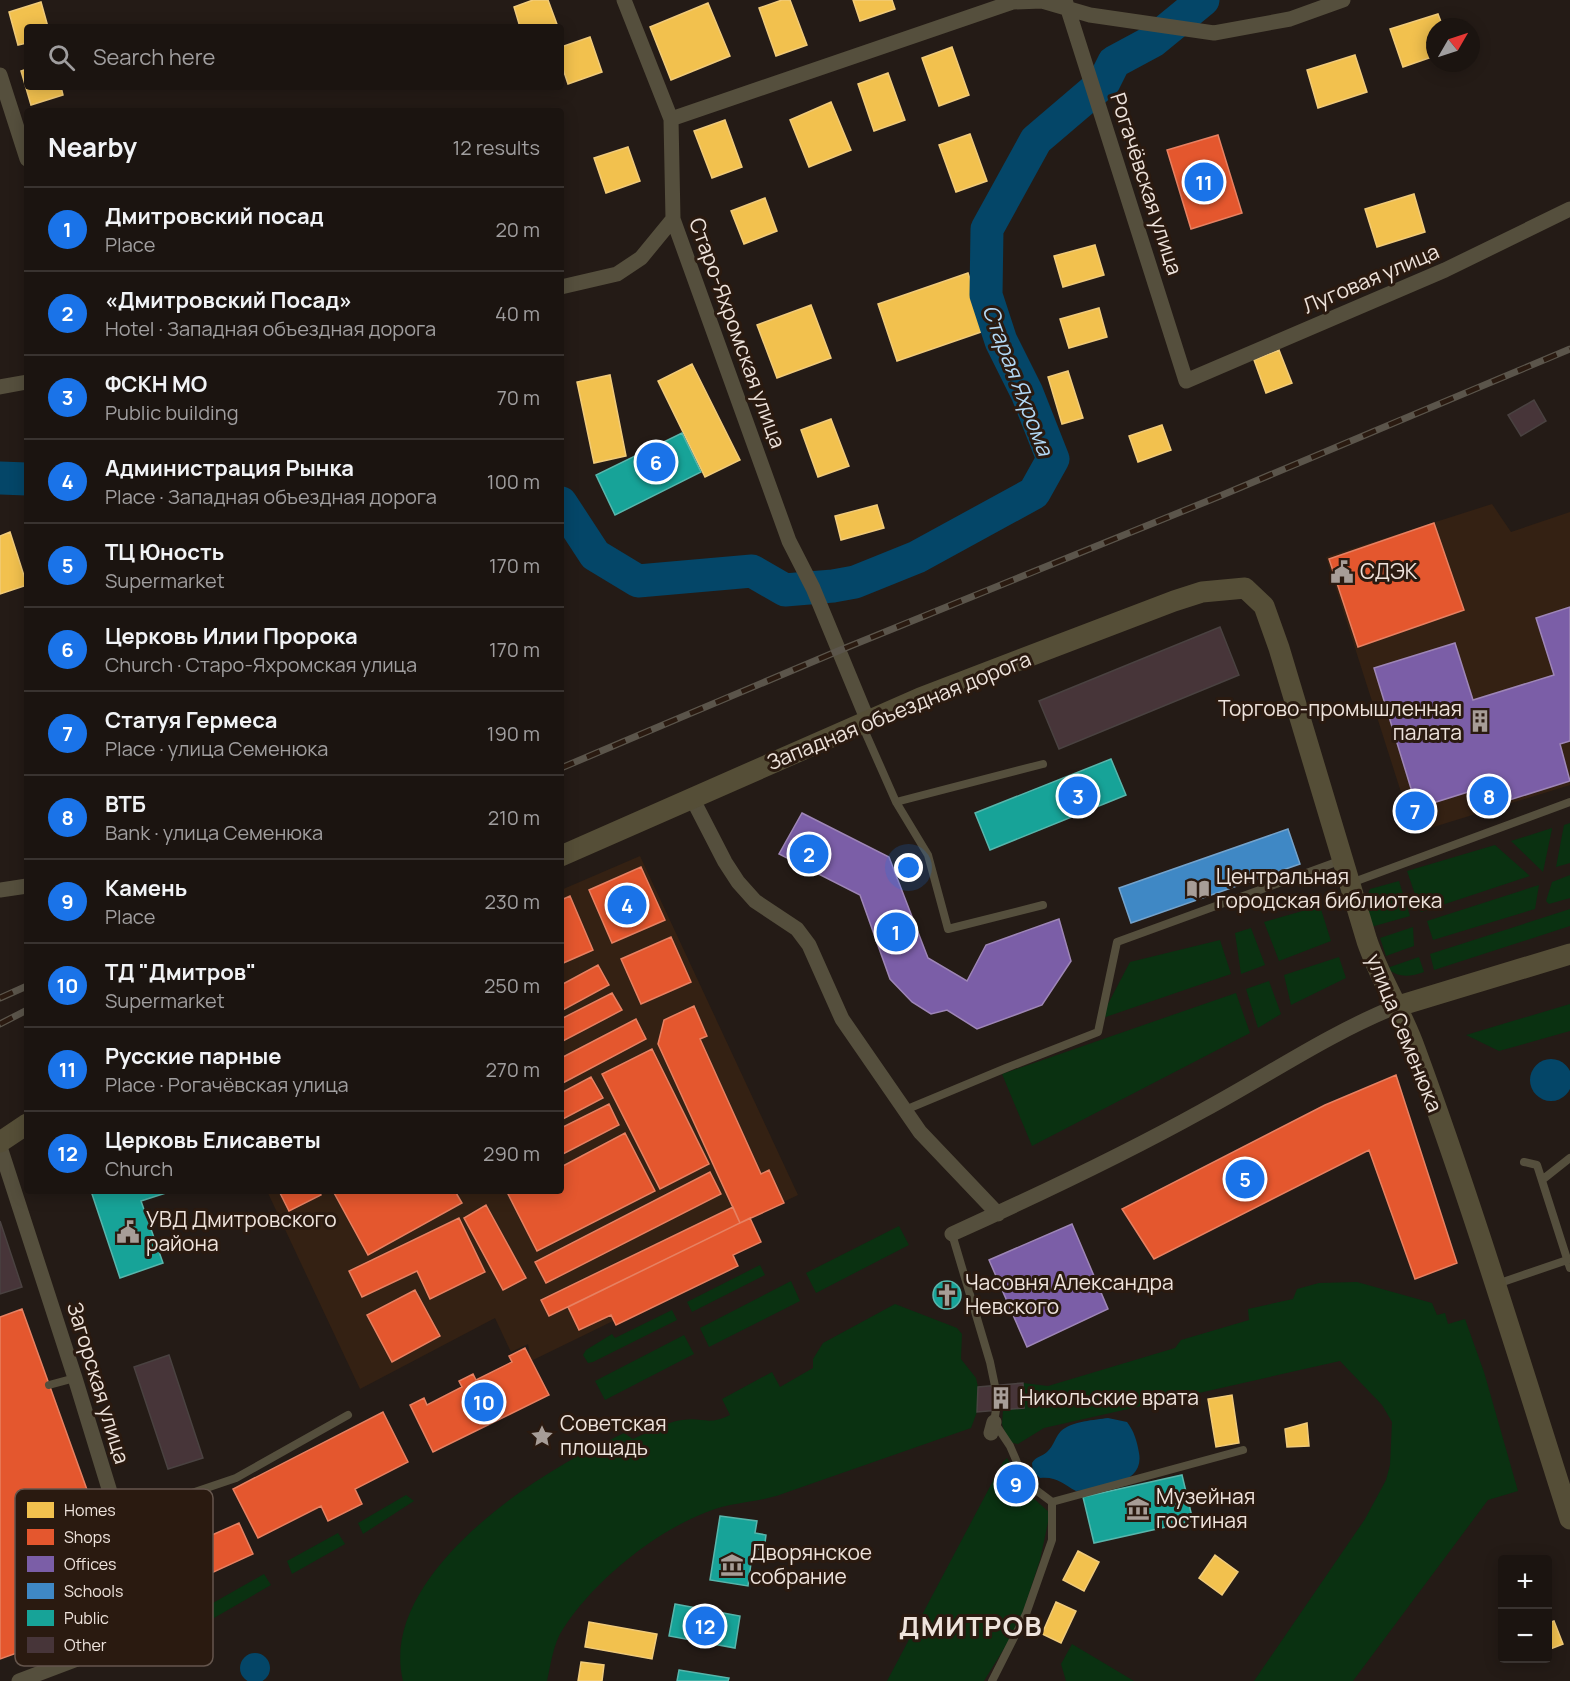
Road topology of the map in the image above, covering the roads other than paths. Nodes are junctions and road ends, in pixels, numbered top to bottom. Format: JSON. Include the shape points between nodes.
{"nodes":[{"id":1,"x":624,"y":0,"type":"edge"},
{"id":2,"x":1082,"y":0,"type":"edge"},
{"id":3,"x":1344,"y":0,"type":"edge"},
{"id":4,"x":1066,"y":4,"type":"edge"},
{"id":5,"x":0,"y":75,"type":"edge"},
{"id":6,"x":671,"y":119,"type":"junction"},
{"id":7,"x":24,"y":150,"type":"edge"},
{"id":8,"x":1570,"y":209,"type":"edge"},
{"id":9,"x":673,"y":219,"type":"junction"},
{"id":10,"x":564,"y":286,"type":"edge"},
{"id":11,"x":1186,"y":381,"type":"joint"},
{"id":12,"x":24,"y":383,"type":"edge"},
{"id":13,"x":0,"y":387,"type":"edge"},
{"id":14,"x":1245,"y":588,"type":"joint"},
{"id":15,"x":865,"y":722,"type":"junction"},
{"id":16,"x":1043,"y":764,"type":"dead end"},
{"id":17,"x":692,"y":798,"type":"junction"},
{"id":18,"x":896,"y":802,"type":"junction"},
{"id":19,"x":1570,"y":802,"type":"edge"},
{"id":20,"x":564,"y":855,"type":"edge"},
{"id":21,"x":1344,"y":860,"type":"junction"},
{"id":22,"x":1350,"y":883,"type":"junction"},
{"id":23,"x":24,"y":886,"type":"edge"},
{"id":24,"x":0,"y":890,"type":"edge"},
{"id":25,"x":1043,"y":905,"type":"dead end"},
{"id":26,"x":1570,"y":954,"type":"edge"},
{"id":27,"x":1395,"y":1007,"type":"junction"},
{"id":28,"x":905,"y":1110,"type":"junction"},
{"id":29,"x":24,"y":1126,"type":"edge"},
{"id":30,"x":0,"y":1142,"type":"edge"},
{"id":31,"x":0,"y":1147,"type":"edge"},
{"id":32,"x":1570,"y":1158,"type":"edge"},
{"id":33,"x":1524,"y":1162,"type":"dead end"},
{"id":34,"x":1542,"y":1180,"type":"junction"},
{"id":35,"x":998,"y":1214,"type":"junction"},
{"id":36,"x":952,"y":1234,"type":"joint"},
{"id":37,"x":1569,"y":1262,"type":"edge"},
{"id":38,"x":1495,"y":1284,"type":"junction"},
{"id":39,"x":75,"y":1378,"type":"junction"},
{"id":40,"x":49,"y":1385,"type":"dead end"},
{"id":41,"x":995,"y":1386,"type":"dead end"},
{"id":42,"x":348,"y":1415,"type":"dead end"},
{"id":43,"x":994,"y":1422,"type":"dead end"},
{"id":44,"x":1243,"y":1450,"type":"dead end"},
{"id":45,"x":109,"y":1489,"type":"edge"},
{"id":46,"x":204,"y":1489,"type":"edge"},
{"id":47,"x":1052,"y":1502,"type":"junction"},
{"id":48,"x":1570,"y":1519,"type":"edge"},
{"id":49,"x":59,"y":1666,"type":"edge"},
{"id":50,"x":19,"y":1681,"type":"edge"},
{"id":51,"x":992,"y":1681,"type":"edge"}],
"edges":[{"from":1,"to":6,"type":"street","name":"Старо-Яхромская улица"},
{"from":2,"to":4,"type":"street"},
{"from":3,"to":4,"type":"street","via":[[1290,19],[1214,33],[1090,15]]},
{"from":4,"to":6,"type":"street","via":[[1013,2]]},
{"from":4,"to":11,"type":"street","name":"Рогачёвская улица"},
{"from":5,"to":7,"type":"street"},
{"from":6,"to":9,"type":"street","name":"Старо-Яхромская улица"},
{"from":8,"to":11,"type":"street","name":"Луговая улица","via":[[1445,270]]},
{"from":9,"to":10,"type":"street","via":[[641,258],[617,274]]},
{"from":9,"to":15,"type":"street","name":"Старо-Яхромская улица","via":[[789,541],[813,588]]},
{"from":12,"to":13,"type":"street"},
{"from":14,"to":15,"type":"main road","name":"Западная объездная дорога","via":[[1202,592],[1174,601]]},
{"from":14,"to":21,"type":"main road","name":"улица Семенюка","via":[[1264,606]]},
{"from":15,"to":17,"type":"main road","name":"Западная объездная дорога"},
{"from":15,"to":18,"type":"lane"},
{"from":16,"to":18,"type":"lane"},
{"from":17,"to":20,"type":"main road","name":"Западная объездная дорога"},
{"from":17,"to":28,"type":"street","via":[[738,882],[755,901],[797,929],[809,945],[842,1019]]},
{"from":18,"to":25,"type":"lane","via":[[928,855],[948,929]]},
{"from":19,"to":22,"type":"lane"},
{"from":21,"to":22,"type":"main road","name":"улица Семенюка"},
{"from":21,"to":28,"type":"lane","via":[[1117,942],[1098,1032]]},
{"from":22,"to":27,"type":"main road","name":"улица Семенюка","via":[[1376,967]]},
{"from":23,"to":24,"type":"street"},
{"from":26,"to":27,"type":"main road"},
{"from":27,"to":35,"type":"street","via":[[1364,1019],[1202,1112]]},
{"from":27,"to":38,"type":"main road","name":"улица Семенюка","via":[[1414,1046]]},
{"from":28,"to":35,"type":"street","via":[[920,1132]]},
{"from":29,"to":30,"type":"main road"},
{"from":31,"to":39,"type":"street","name":"Загорская улица"},
{"from":32,"to":34,"type":"lane"},
{"from":33,"to":34,"type":"lane","via":[[1537,1166]]},
{"from":34,"to":37,"type":"lane"},
{"from":35,"to":36,"type":"street"},
{"from":36,"to":41,"type":"lane"},
{"from":37,"to":38,"type":"lane"},
{"from":38,"to":48,"type":"main road","name":"улица Семенюка"},
{"from":39,"to":40,"type":"lane"},
{"from":39,"to":45,"type":"street","name":"Загорская улица"},
{"from":42,"to":46,"type":"lane","via":[[236,1478]]},
{"from":43,"to":47,"type":"lane","via":[[1019,1467],[1036,1490]]},
{"from":44,"to":47,"type":"lane"},
{"from":47,"to":51,"type":"lane","via":[[1052,1540],[1026,1614]]},
{"from":49,"to":50,"type":"street","name":"Загорская улица"}]}
